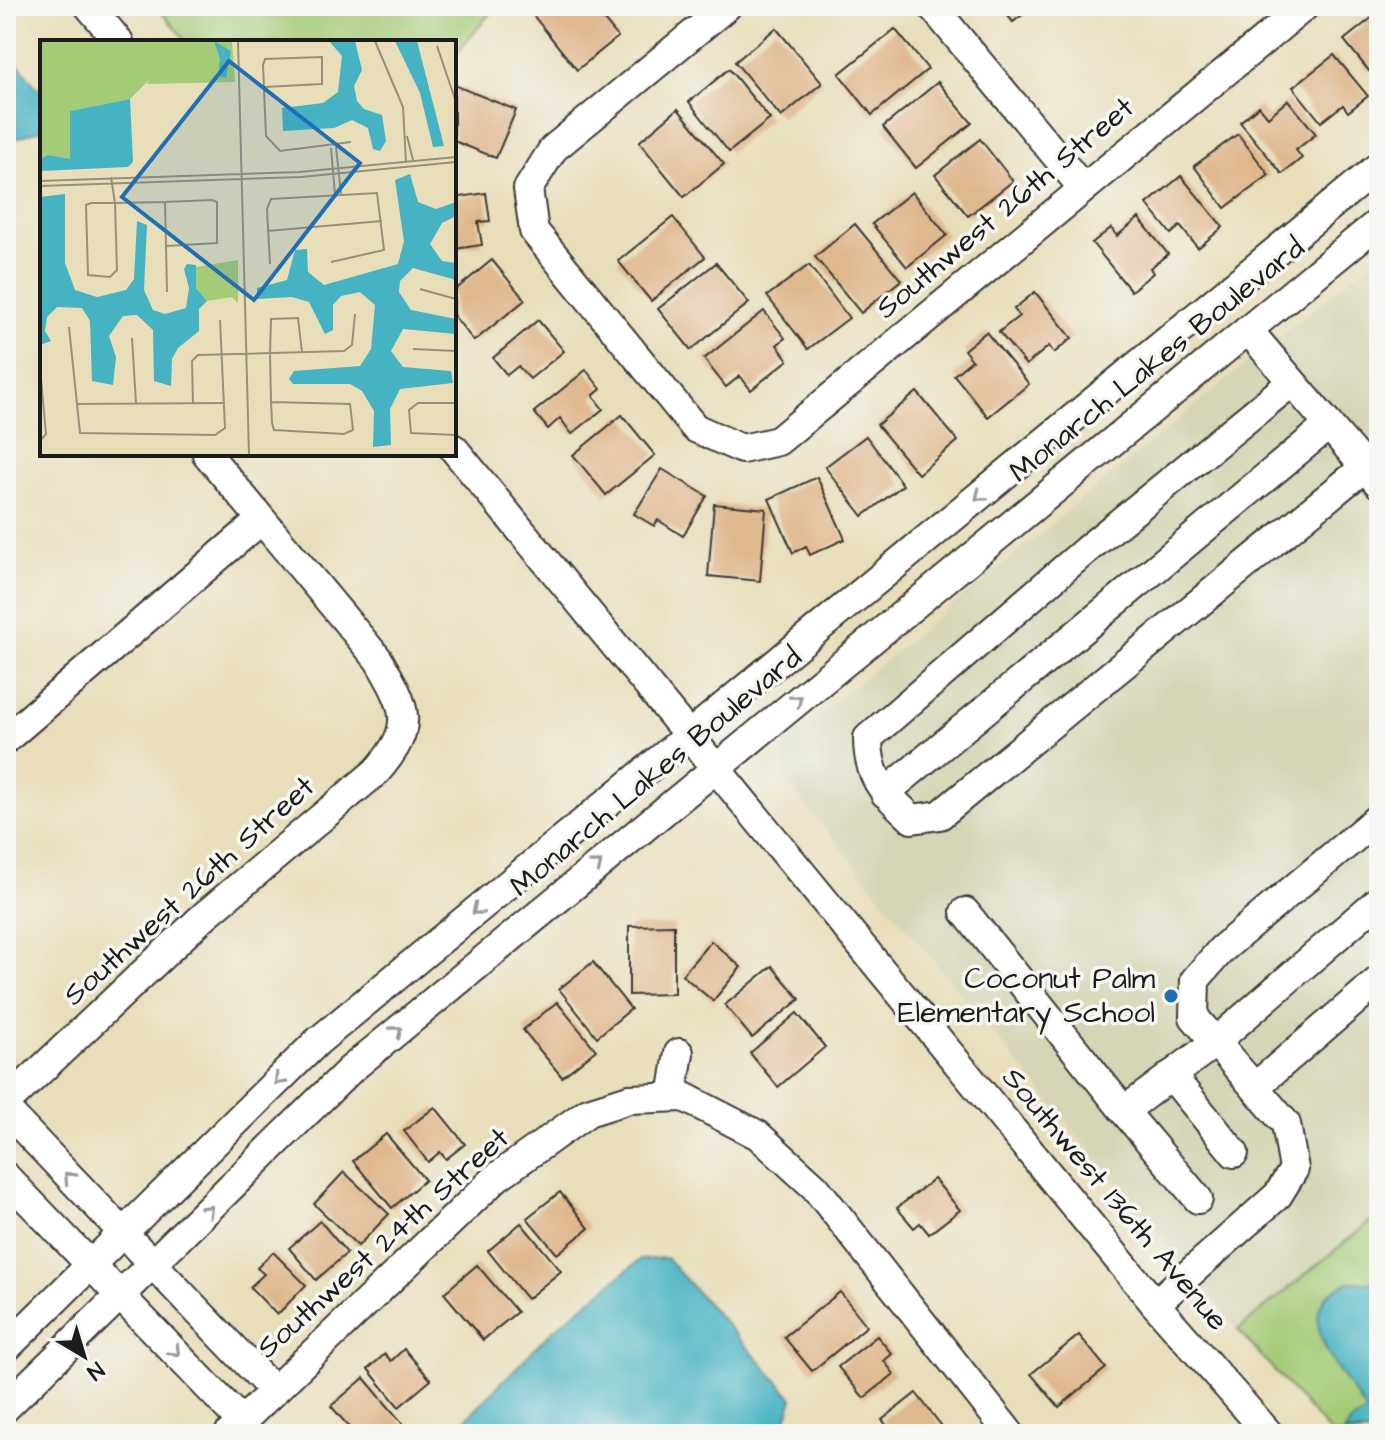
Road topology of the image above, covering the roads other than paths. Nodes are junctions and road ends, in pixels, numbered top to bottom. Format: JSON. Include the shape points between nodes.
{"nodes":[{"id":1,"x":89,"y":6,"type":"edge"},
{"id":2,"x":727,"y":6,"type":"edge"},
{"id":3,"x":932,"y":6,"type":"edge"},
{"id":4,"x":1305,"y":6,"type":"edge"},
{"id":5,"x":117,"y":40,"type":"edge"},
{"id":6,"x":1379,"y":166,"type":"edge"},
{"id":7,"x":1082,"y":187,"type":"junction"},
{"id":8,"x":1379,"y":222,"type":"edge"},
{"id":9,"x":1248,"y":330,"type":"junction"},
{"id":10,"x":1292,"y":382,"type":"junction"},
{"id":11,"x":1329,"y":425,"type":"junction"},
{"id":12,"x":456,"y":451,"type":"edge"},
{"id":13,"x":209,"y":456,"type":"edge"},
{"id":14,"x":1372,"y":476,"type":"edge"},
{"id":15,"x":261,"y":520,"type":"junction"},
{"id":16,"x":690,"y":735,"type":"junction"},
{"id":17,"x":6,"y":739,"type":"edge"},
{"id":18,"x":716,"y":766,"type":"junction"},
{"id":19,"x":885,"y":793,"type":"junction"},
{"id":20,"x":1379,"y":817,"type":"edge"},
{"id":21,"x":1379,"y":900,"type":"edge"},
{"id":22,"x":965,"y":912,"type":"dead end"},
{"id":23,"x":1379,"y":980,"type":"edge"},
{"id":24,"x":1213,"y":1044,"type":"junction"},
{"id":25,"x":679,"y":1053,"type":"dead end"},
{"id":26,"x":1171,"y":1075,"type":"junction"},
{"id":27,"x":1256,"y":1086,"type":"junction"},
{"id":28,"x":678,"y":1097,"type":"junction"},
{"id":29,"x":6,"y":1103,"type":"edge"},
{"id":30,"x":6,"y":1110,"type":"edge"},
{"id":31,"x":1124,"y":1111,"type":"junction"},
{"id":32,"x":1234,"y":1153,"type":"dead end"},
{"id":33,"x":6,"y":1177,"type":"edge"},
{"id":34,"x":1198,"y":1199,"type":"dead end"},
{"id":35,"x":123,"y":1234,"type":"junction"},
{"id":36,"x":91,"y":1264,"type":"junction"},
{"id":37,"x":152,"y":1265,"type":"junction"},
{"id":38,"x":121,"y":1295,"type":"junction"},
{"id":39,"x":1155,"y":1304,"type":"junction"},
{"id":40,"x":6,"y":1348,"type":"edge"},
{"id":41,"x":272,"y":1389,"type":"junction"},
{"id":42,"x":6,"y":1407,"type":"edge"},
{"id":43,"x":235,"y":1427,"type":"edge"},
{"id":44,"x":1010,"y":1434,"type":"edge"},
{"id":45,"x":1269,"y":1434,"type":"edge"}],
"edges":[{"from":1,"to":5,"type":"street"},
{"from":2,"to":7,"type":"street","name":"Southwest 26th Street","via":[[553,149],[528,189],[534,231],[695,428],[742,449],[778,441]]},
{"from":3,"to":7,"type":"street"},
{"from":4,"to":7,"type":"street","name":"Southwest 26th Street"},
{"from":6,"to":16,"type":"street","name":"Monarch Lakes Boulevard","one_way":true},
{"from":8,"to":9,"type":"street","name":"Monarch Lakes Boulevard"},
{"from":9,"to":10,"type":"street"},
{"from":18,"to":9,"type":"street","name":"Monarch Lakes Boulevard","one_way":true},
{"from":10,"to":11,"type":"street"},
{"from":10,"to":19,"type":"street","via":[[868,738],[868,759]]},
{"from":11,"to":14,"type":"street"},
{"from":11,"to":19,"type":"street"},
{"from":12,"to":16,"type":"street","name":"Southwest 136th Avenue"},
{"from":13,"to":15,"type":"street"},
{"from":14,"to":19,"type":"street","via":[[940,815],[912,819]]},
{"from":15,"to":17,"type":"street"},
{"from":15,"to":29,"type":"street","name":"Southwest 26th Street","via":[[378,659],[399,695],[404,722],[398,747],[377,771],[204,916]]},
{"from":16,"to":18,"type":"street","name":"Southwest 136th Avenue"},
{"from":16,"to":35,"type":"street","name":"Monarch Lakes Boulevard","one_way":true,"via":[[317,1042]]},
{"from":37,"to":18,"type":"street","name":"Monarch Lakes Boulevard","one_way":true,"via":[[350,1070]]},
{"from":18,"to":39,"type":"street","name":"Southwest 136th Avenue"},
{"from":20,"to":24,"type":"street","via":[[1222,949],[1195,980],[1194,1017]]},
{"from":21,"to":24,"type":"street"},
{"from":22,"to":31,"type":"street"},
{"from":23,"to":27,"type":"street"},
{"from":24,"to":26,"type":"street"},
{"from":24,"to":27,"type":"street"},
{"from":25,"to":28,"type":"street"},
{"from":26,"to":31,"type":"street"},
{"from":26,"to":32,"type":"street"},
{"from":27,"to":39,"type":"street","via":[[1286,1124],[1294,1169],[1278,1195]]},
{"from":28,"to":41,"type":"street","name":"Southwest 24th Street","via":[[629,1099],[588,1112],[497,1177]]},
{"from":28,"to":44,"type":"street","via":[[758,1135],[815,1187]]},
{"from":35,"to":30,"type":"street","one_way":true},
{"from":31,"to":34,"type":"street"},
{"from":33,"to":36,"type":"street"},
{"from":35,"to":36,"type":"street","name":"Monarch Lakes Boulevard"},
{"from":35,"to":37,"type":"street"},
{"from":36,"to":38,"type":"street"},
{"from":36,"to":40,"type":"street","name":"Monarch Lakes Boulevard"},
{"from":37,"to":38,"type":"street","name":"Monarch Lakes Boulevard"},
{"from":37,"to":41,"type":"street"},
{"from":38,"to":42,"type":"street","name":"Monarch Lakes Boulevard"},
{"from":38,"to":43,"type":"street","one_way":true},
{"from":39,"to":45,"type":"street","name":"Southwest 136th Avenue"},
{"from":41,"to":43,"type":"street","name":"Southwest 24th Street"}]}
